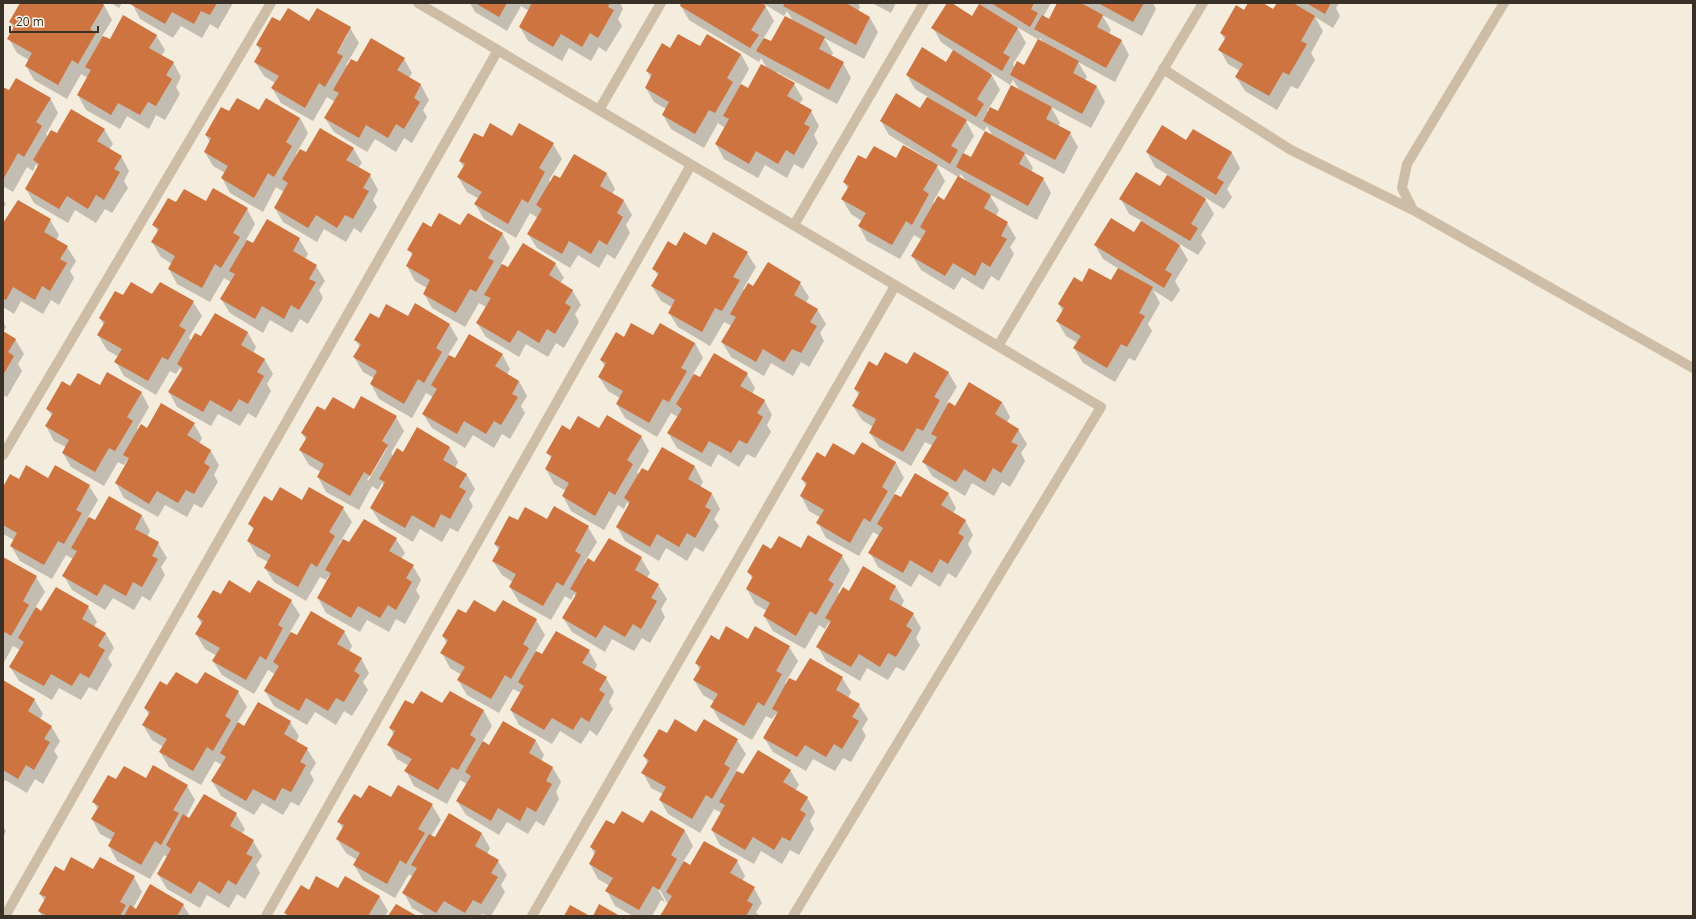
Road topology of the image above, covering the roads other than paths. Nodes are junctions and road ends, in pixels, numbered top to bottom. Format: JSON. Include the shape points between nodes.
{"nodes":[{"id":1,"x":271,"y":3,"type":"edge"},
{"id":2,"x":418,"y":3,"type":"edge"},
{"id":3,"x":661,"y":3,"type":"edge"},
{"id":4,"x":924,"y":3,"type":"edge"},
{"id":5,"x":1203,"y":3,"type":"edge"},
{"id":6,"x":1504,"y":3,"type":"edge"},
{"id":7,"x":498,"y":50,"type":"junction"},
{"id":8,"x":1163,"y":69,"type":"junction"},
{"id":9,"x":599,"y":110,"type":"junction"},
{"id":10,"x":691,"y":164,"type":"junction"},
{"id":11,"x":1413,"y":210,"type":"junction"},
{"id":12,"x":794,"y":225,"type":"junction"},
{"id":13,"x":896,"y":286,"type":"junction"},
{"id":14,"x":998,"y":346,"type":"junction"},
{"id":15,"x":1693,"y":368,"type":"edge"},
{"id":16,"x":3,"y":455,"type":"edge"},
{"id":17,"x":5,"y":916,"type":"edge"},
{"id":18,"x":266,"y":916,"type":"edge"},
{"id":19,"x":532,"y":916,"type":"edge"},
{"id":20,"x":793,"y":916,"type":"edge"}],
"edges":[{"from":1,"to":16,"type":"street"},
{"from":2,"to":7,"type":"street"},
{"from":3,"to":9,"type":"street"},
{"from":4,"to":12,"type":"street"},
{"from":5,"to":8,"type":"street"},
{"from":6,"to":11,"type":"street","via":[[1407,164],[1402,188]]},
{"from":7,"to":9,"type":"street"},
{"from":7,"to":17,"type":"street"},
{"from":8,"to":11,"type":"street","via":[[1291,150]]},
{"from":8,"to":14,"type":"street"},
{"from":9,"to":10,"type":"street"},
{"from":10,"to":12,"type":"street"},
{"from":10,"to":18,"type":"street"},
{"from":11,"to":15,"type":"street"},
{"from":12,"to":13,"type":"street"},
{"from":13,"to":14,"type":"street"},
{"from":13,"to":19,"type":"street"},
{"from":14,"to":20,"type":"street","via":[[1101,408]]}]}
